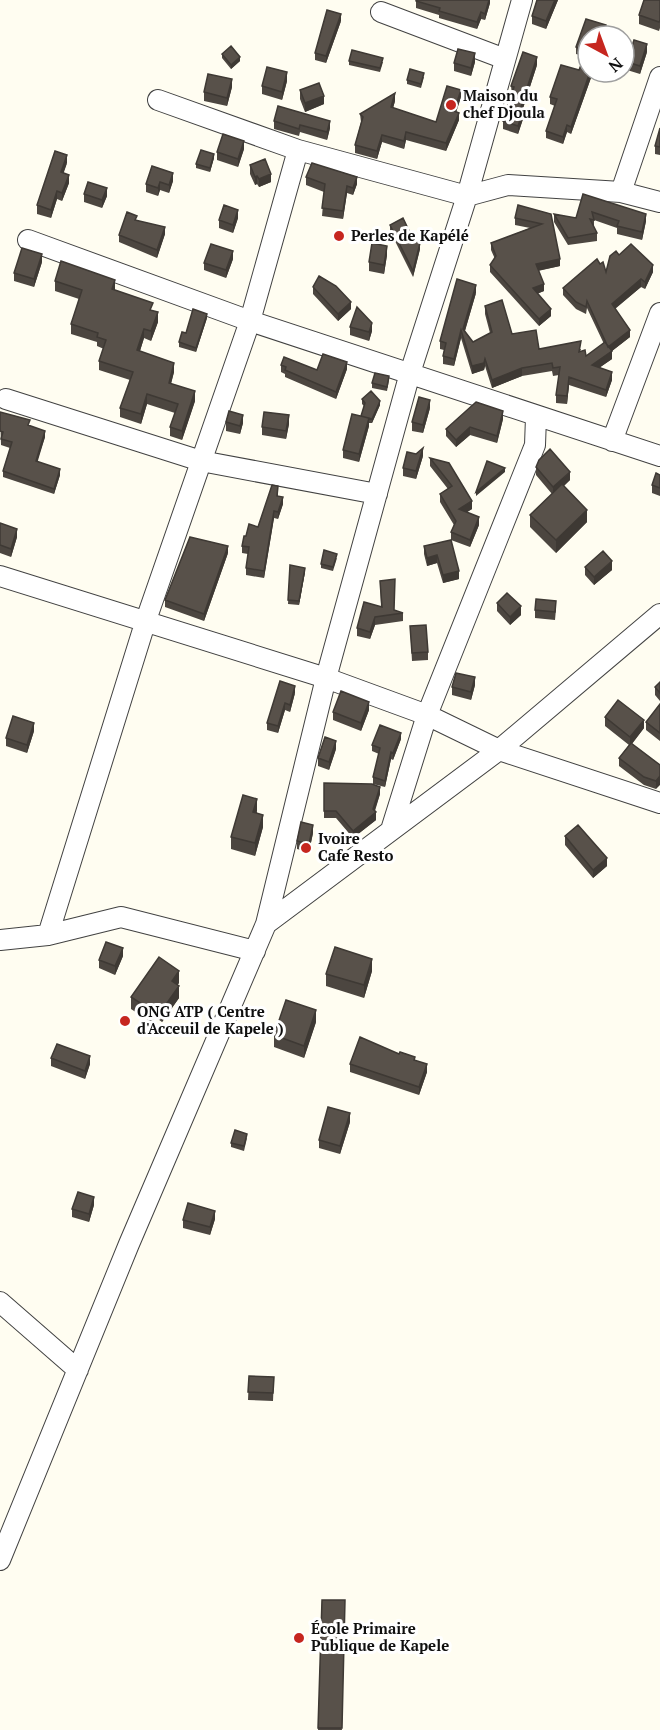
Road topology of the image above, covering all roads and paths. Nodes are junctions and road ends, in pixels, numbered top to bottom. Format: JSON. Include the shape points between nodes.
{"nodes":[{"id":1,"x":522,"y":0,"type":"edge"},
{"id":2,"x":381,"y":12,"type":"dead end"},
{"id":3,"x":506,"y":59,"type":"junction"},
{"id":4,"x":660,"y":76,"type":"edge"},
{"id":5,"x":158,"y":99,"type":"dead end"},
{"id":6,"x":298,"y":150,"type":"junction"},
{"id":7,"x":621,"y":192,"type":"junction"},
{"id":8,"x":467,"y":196,"type":"junction"},
{"id":9,"x":660,"y":202,"type":"edge"},
{"id":10,"x":28,"y":240,"type":"dead end"},
{"id":11,"x":660,"y":313,"type":"edge"},
{"id":12,"x":250,"y":321,"type":"junction"},
{"id":13,"x":654,"y":350,"type":"edge"},
{"id":14,"x":410,"y":373,"type":"junction"},
{"id":15,"x":6,"y":399,"type":"dead end"},
{"id":16,"x":536,"y":417,"type":"junction"},
{"id":17,"x":612,"y":441,"type":"junction"},
{"id":18,"x":660,"y":456,"type":"edge"},
{"id":19,"x":201,"y":461,"type":"junction"},
{"id":20,"x":377,"y":494,"type":"junction"},
{"id":21,"x":0,"y":576,"type":"edge"},
{"id":22,"x":660,"y":614,"type":"edge"},
{"id":23,"x":146,"y":620,"type":"junction"},
{"id":24,"x":651,"y":632,"type":"edge"},
{"id":25,"x":326,"y":678,"type":"junction"},
{"id":26,"x":427,"y":715,"type":"junction"},
{"id":27,"x":499,"y":750,"type":"junction"},
{"id":28,"x":660,"y":802,"type":"edge"},
{"id":29,"x":391,"y":830,"type":"junction"},
{"id":30,"x":266,"y":924,"type":"junction"},
{"id":31,"x":48,"y":935,"type":"junction"},
{"id":32,"x":0,"y":940,"type":"edge"},
{"id":33,"x":255,"y":951,"type":"junction"},
{"id":34,"x":0,"y":1302,"type":"edge"},
{"id":35,"x":78,"y":1370,"type":"junction"},
{"id":36,"x":0,"y":1560,"type":"edge"}],
"edges":[{"from":1,"to":3,"type":"street"},
{"from":2,"to":3,"type":"street"},
{"from":3,"to":8,"type":"street"},
{"from":4,"to":7,"type":"street"},
{"from":5,"to":6,"type":"street"},
{"from":6,"to":8,"type":"street"},
{"from":6,"to":12,"type":"street"},
{"from":7,"to":8,"type":"street","via":[[508,185]]},
{"from":7,"to":9,"type":"street"},
{"from":8,"to":14,"type":"street"},
{"from":10,"to":12,"type":"street"},
{"from":11,"to":13,"type":"street"},
{"from":12,"to":14,"type":"street"},
{"from":12,"to":19,"type":"street"},
{"from":13,"to":17,"type":"street"},
{"from":14,"to":16,"type":"street"},
{"from":14,"to":20,"type":"street"},
{"from":15,"to":19,"type":"street"},
{"from":16,"to":17,"type":"street"},
{"from":16,"to":26,"type":"street","via":[[535,445]]},
{"from":17,"to":18,"type":"street"},
{"from":19,"to":20,"type":"street"},
{"from":19,"to":23,"type":"street"},
{"from":20,"to":25,"type":"street"},
{"from":21,"to":23,"type":"street"},
{"from":22,"to":24,"type":"street"},
{"from":23,"to":25,"type":"street"},
{"from":23,"to":31,"type":"street"},
{"from":24,"to":27,"type":"street"},
{"from":25,"to":26,"type":"street"},
{"from":25,"to":30,"type":"street"},
{"from":26,"to":27,"type":"street"},
{"from":26,"to":29,"type":"street"},
{"from":27,"to":28,"type":"street"},
{"from":27,"to":29,"type":"street"},
{"from":29,"to":30,"type":"street"},
{"from":30,"to":33,"type":"street"},
{"from":31,"to":32,"type":"street"},
{"from":31,"to":33,"type":"street","via":[[121,917]]},
{"from":33,"to":35,"type":"street"},
{"from":34,"to":35,"type":"street"},
{"from":35,"to":36,"type":"street"}]}
